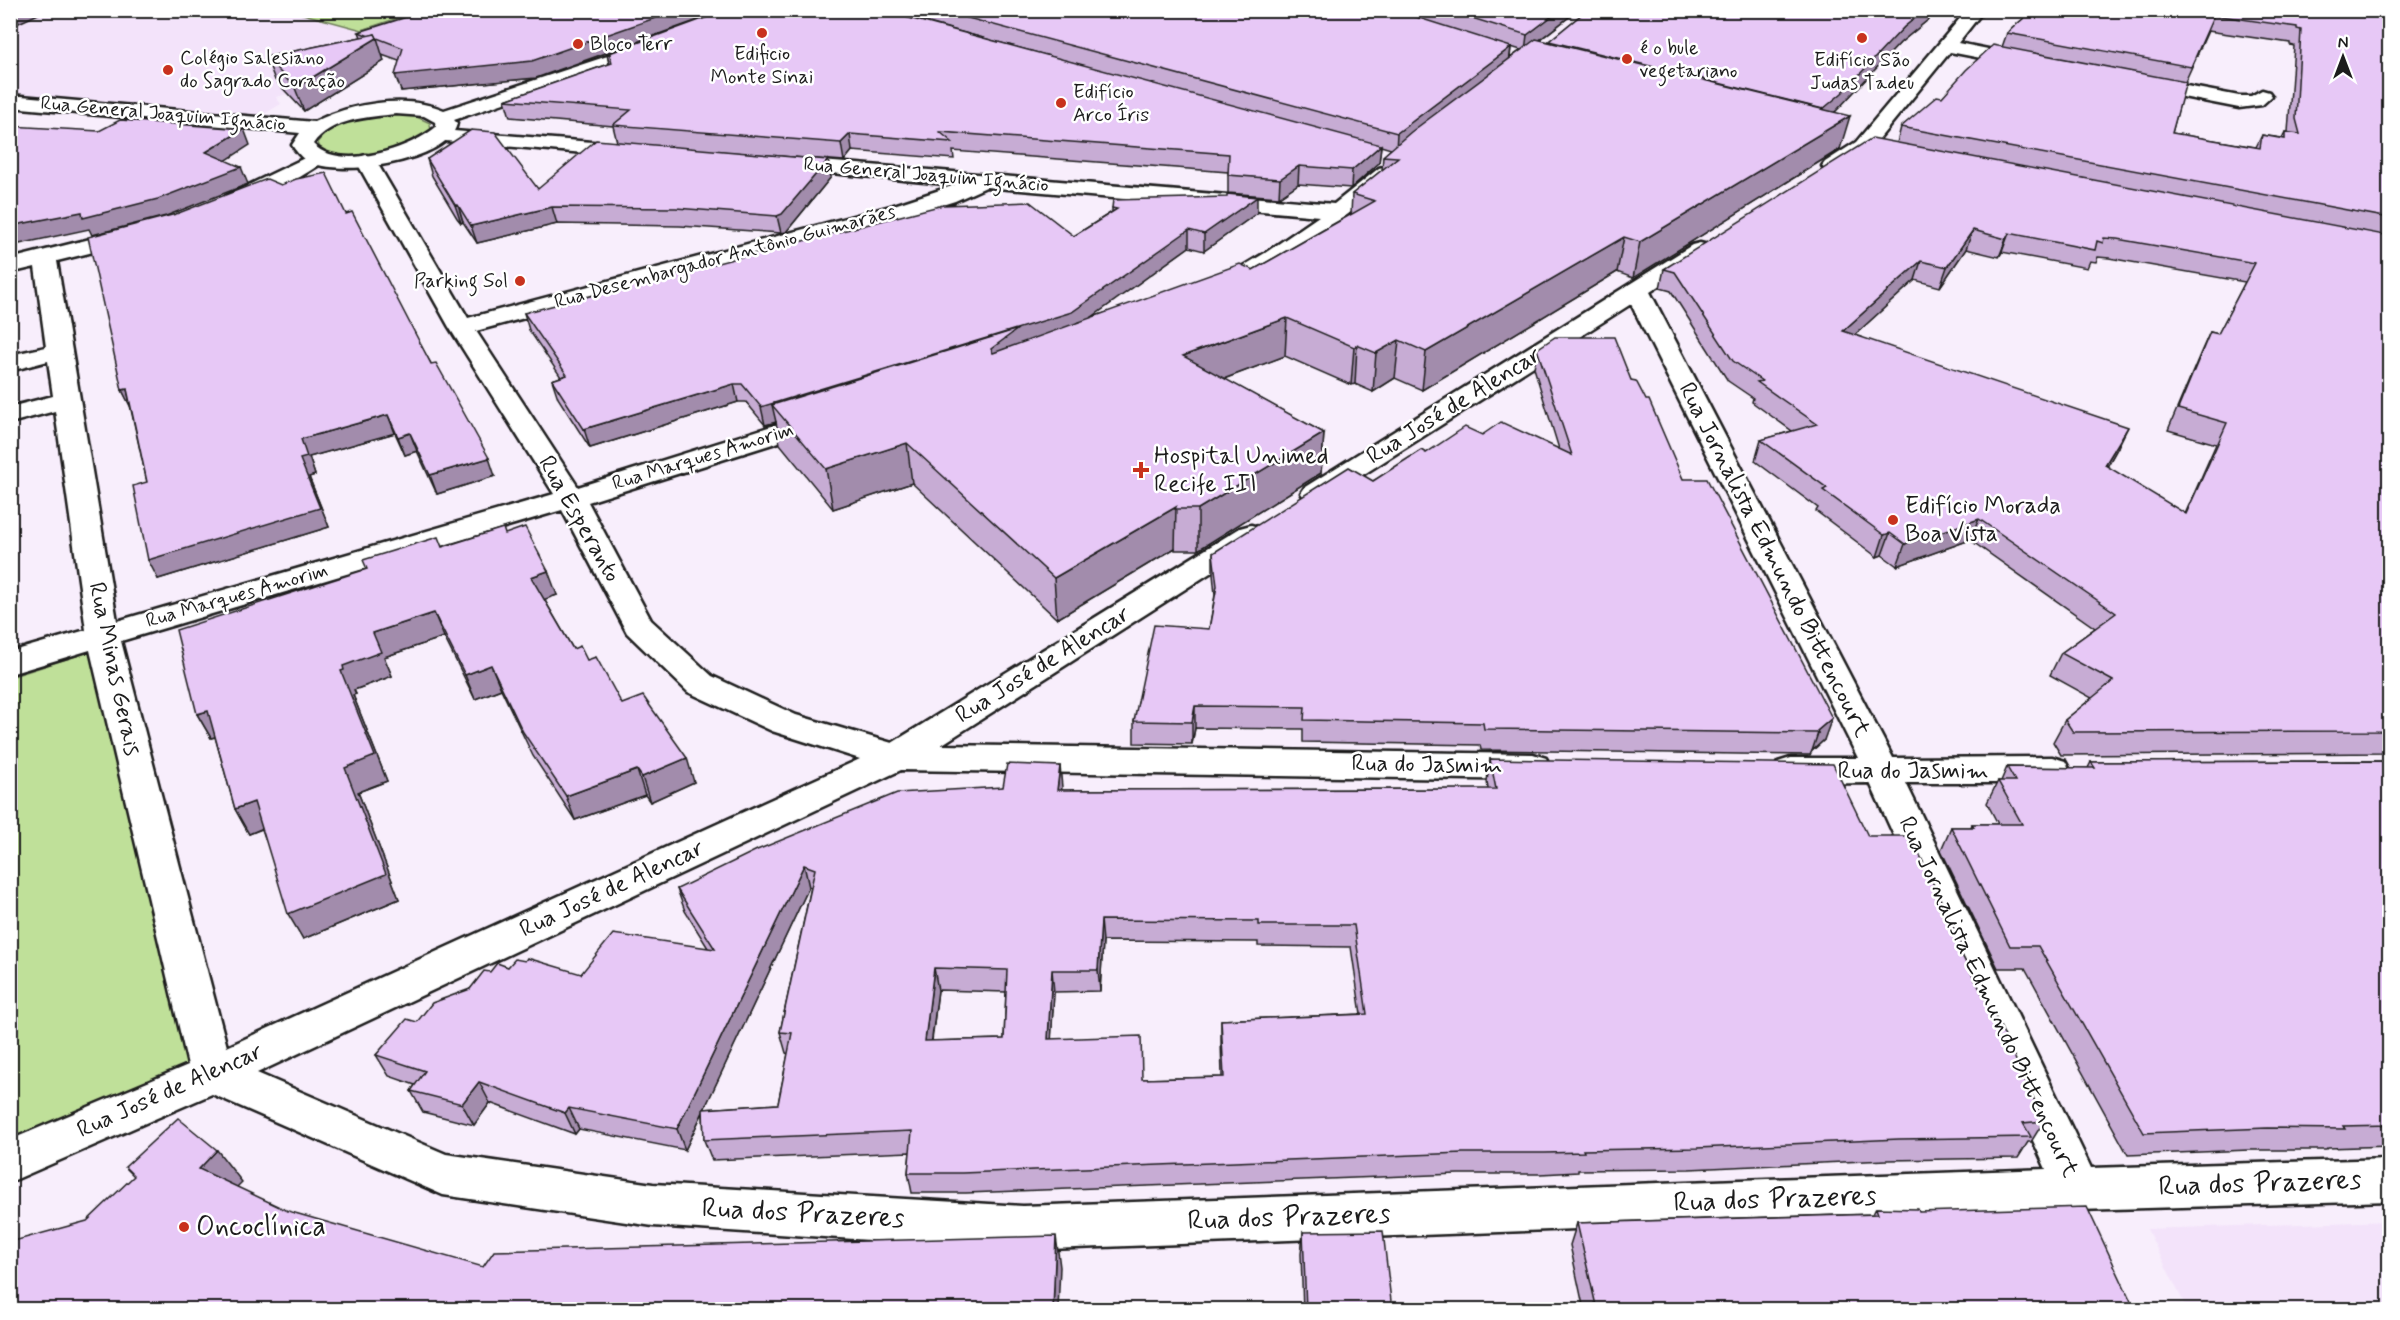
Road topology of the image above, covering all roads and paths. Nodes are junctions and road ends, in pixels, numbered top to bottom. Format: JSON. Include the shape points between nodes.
{"nodes":[{"id":1,"x":1976,"y":10,"type":"edge"},
{"id":2,"x":663,"y":42,"type":"edge"},
{"id":3,"x":1946,"y":46,"type":"junction"},
{"id":4,"x":2040,"y":64,"type":"edge"},
{"id":5,"x":2122,"y":80,"type":"edge"},
{"id":6,"x":2262,"y":96,"type":"dead end"},
{"id":7,"x":10,"y":101,"type":"edge"},
{"id":8,"x":442,"y":126,"type":"junction"},
{"id":9,"x":316,"y":128,"type":"junction"},
{"id":10,"x":1841,"y":140,"type":"edge"},
{"id":11,"x":1873,"y":148,"type":"junction"},
{"id":12,"x":654,"y":153,"type":"edge"},
{"id":13,"x":1376,"y":154,"type":"edge"},
{"id":14,"x":317,"y":158,"type":"junction"},
{"id":15,"x":366,"y":161,"type":"junction"},
{"id":16,"x":761,"y":162,"type":"edge"},
{"id":17,"x":1814,"y":177,"type":"edge"},
{"id":18,"x":986,"y":180,"type":"junction"},
{"id":19,"x":219,"y":207,"type":"edge"},
{"id":20,"x":1340,"y":211,"type":"junction"},
{"id":21,"x":153,"y":229,"type":"edge"},
{"id":22,"x":1716,"y":240,"type":"edge"},
{"id":23,"x":45,"y":259,"type":"junction"},
{"id":24,"x":10,"y":266,"type":"edge"},
{"id":25,"x":1637,"y":291,"type":"junction"},
{"id":26,"x":1211,"y":293,"type":"edge"},
{"id":27,"x":461,"y":327,"type":"junction"},
{"id":28,"x":59,"y":351,"type":"junction"},
{"id":29,"x":10,"y":363,"type":"edge"},
{"id":30,"x":67,"y":400,"type":"junction"},
{"id":31,"x":841,"y":413,"type":"edge"},
{"id":32,"x":10,"y":415,"type":"edge"},
{"id":33,"x":571,"y":498,"type":"junction"},
{"id":34,"x":103,"y":635,"type":"junction"},
{"id":35,"x":10,"y":663,"type":"edge"},
{"id":36,"x":896,"y":757,"type":"junction"},
{"id":37,"x":1561,"y":767,"type":"edge"},
{"id":38,"x":1763,"y":770,"type":"edge"},
{"id":39,"x":2083,"y":770,"type":"edge"},
{"id":40,"x":1882,"y":771,"type":"junction"},
{"id":41,"x":212,"y":1074,"type":"junction"},
{"id":42,"x":10,"y":1162,"type":"edge"},
{"id":43,"x":2390,"y":1180,"type":"edge"},
{"id":44,"x":2078,"y":1189,"type":"junction"}],
"edges":[{"from":1,"to":3,"type":"street"},
{"from":2,"to":8,"type":"street"},
{"from":3,"to":4,"type":"street"},
{"from":3,"to":11,"type":"street"},
{"from":5,"to":6,"type":"street","via":[[2239,102],[2252,102]]},
{"from":7,"to":9,"type":"street","name":"Rua General Joaquim Ignácio"},
{"from":8,"to":9,"type":"street","via":[[424,110],[396,108],[352,114]]},
{"from":8,"to":12,"type":"street"},
{"from":8,"to":15,"type":"street","via":[[418,149]]},
{"from":9,"to":14,"type":"street","via":[[302,145]]},
{"from":10,"to":11,"type":"street"},
{"from":11,"to":17,"type":"street"},
{"from":13,"to":20,"type":"street","via":[[1399,160]]},
{"from":14,"to":15,"type":"street"},
{"from":14,"to":19,"type":"street","via":[[260,190]]},
{"from":15,"to":27,"type":"street","name":"Rua Esperanto"},
{"from":16,"to":18,"type":"street","name":"Rua General Joaquim Ignácio"},
{"from":18,"to":20,"type":"street","name":"Rua General Joaquim Ignácio"},
{"from":18,"to":27,"type":"street","name":"Rua Desembargador Antônio Guimarães","via":[[899,211]]},
{"from":20,"to":26,"type":"street","via":[[1266,264]]},
{"from":21,"to":23,"type":"street"},
{"from":22,"to":25,"type":"street","name":"Rua José de Alencar"},
{"from":23,"to":24,"type":"street"},
{"from":23,"to":28,"type":"street","name":"Rua Minas Gerais"},
{"from":25,"to":36,"type":"street","name":"Rua José de Alencar"},
{"from":25,"to":40,"type":"street","name":"Rua Jornalista Edmundo Bittencourt"},
{"from":27,"to":33,"type":"street","name":"Rua Esperanto"},
{"from":28,"to":29,"type":"street"},
{"from":28,"to":30,"type":"street","name":"Rua Minas Gerais"},
{"from":30,"to":32,"type":"street"},
{"from":30,"to":34,"type":"street","name":"Rua Minas Gerais"},
{"from":31,"to":33,"type":"street","name":"Rua Marques Amorim"},
{"from":33,"to":34,"type":"street","name":"Rua Marques Amorim"},
{"from":33,"to":36,"type":"street","name":"Rua Esperanto","via":[[638,626],[700,684],[784,723]]},
{"from":34,"to":35,"type":"street","name":"Rua Marques Amorim"},
{"from":34,"to":41,"type":"street","name":"Rua Minas Gerais"},
{"from":36,"to":37,"type":"street","name":"Rua do Jasmim"},
{"from":36,"to":41,"type":"street","name":"Rua José de Alencar"},
{"from":38,"to":40,"type":"street","name":"Rua do Jasmim"},
{"from":39,"to":40,"type":"street","name":"Rua do Jasmim"},
{"from":40,"to":44,"type":"street","name":"Rua Jornalista Edmundo Bittencourt"},
{"from":41,"to":42,"type":"street","name":"Rua José de Alencar"},
{"from":41,"to":44,"type":"street","name":"Rua dos Prazeres","via":[[443,1174],[652,1205],[1023,1228]]},
{"from":43,"to":44,"type":"street","name":"Rua dos Prazeres"}]}
